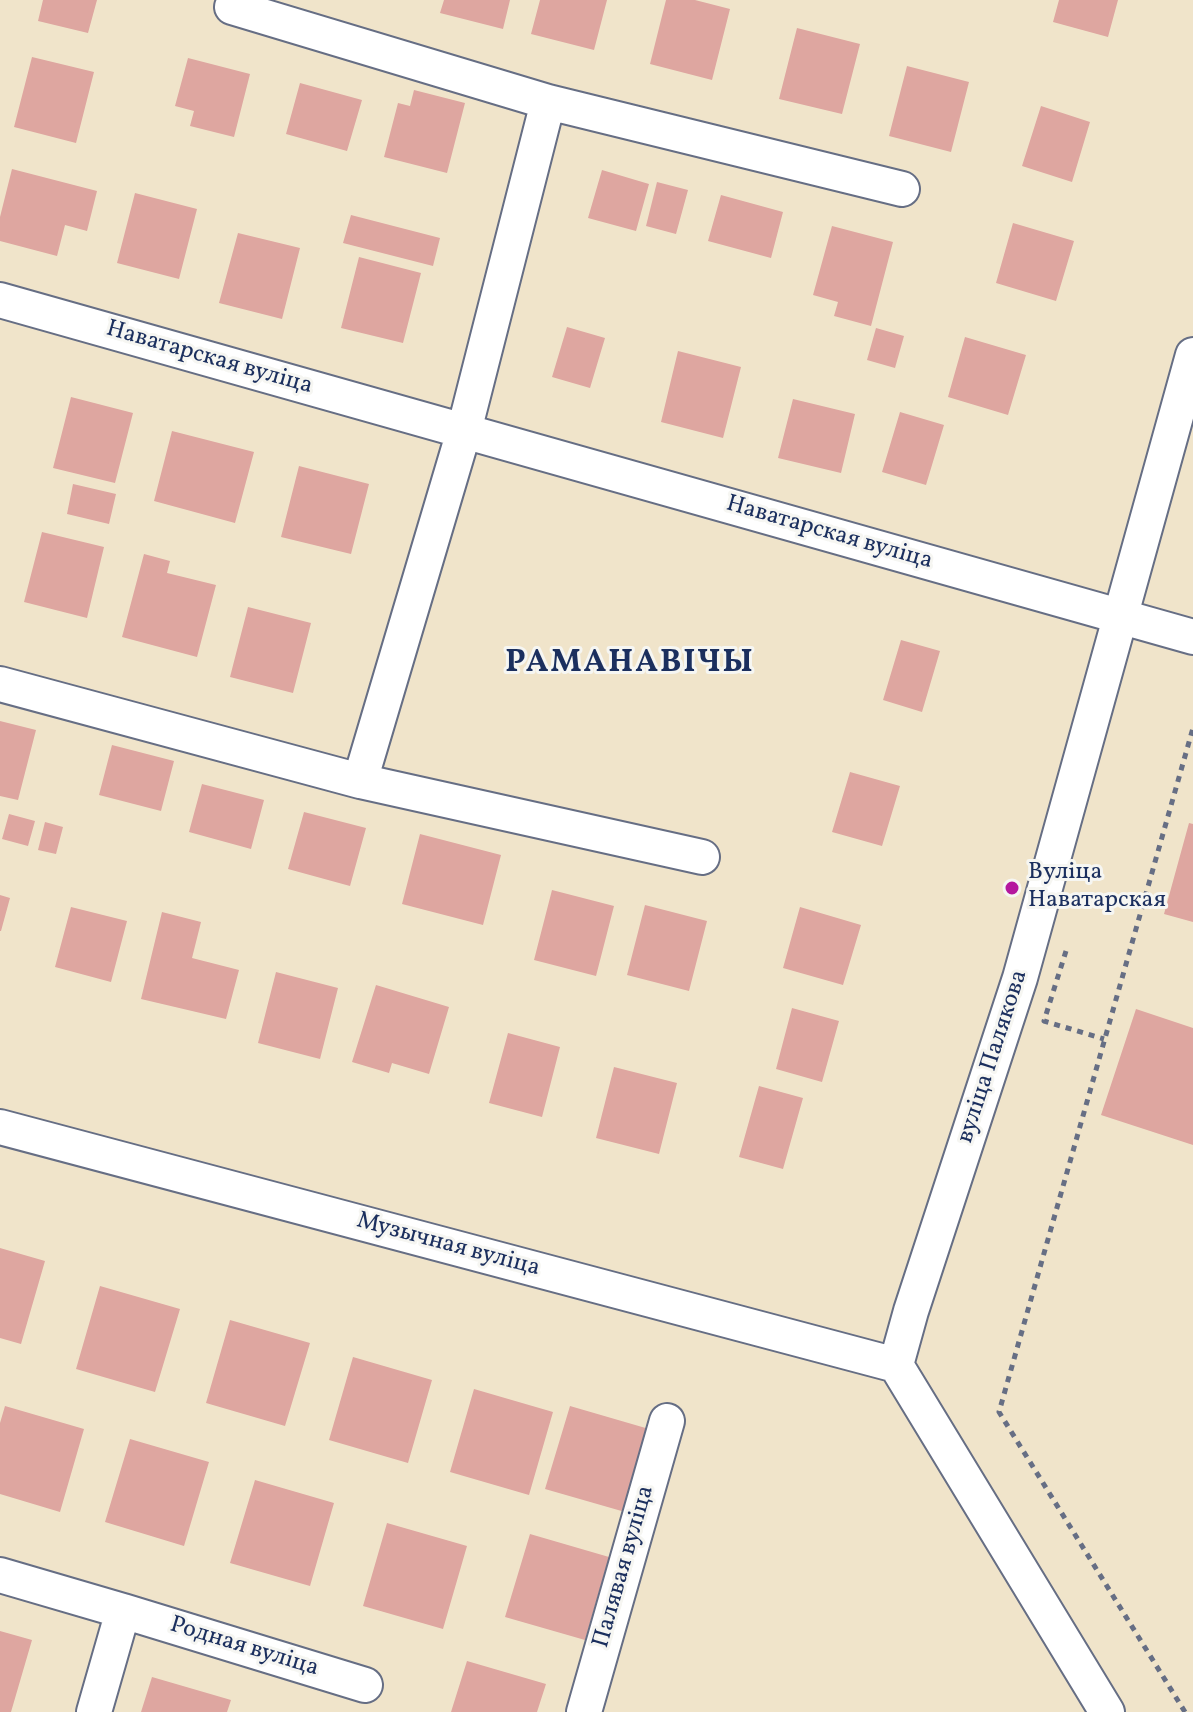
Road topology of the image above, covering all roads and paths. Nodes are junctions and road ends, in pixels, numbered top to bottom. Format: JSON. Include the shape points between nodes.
{"nodes":[{"id":1,"x":232,"y":7,"type":"dead end"},
{"id":2,"x":548,"y":102,"type":"junction"},
{"id":3,"x":902,"y":189,"type":"dead end"},
{"id":4,"x":0,"y":300,"type":"edge"},
{"id":5,"x":1193,"y":355,"type":"edge"},
{"id":6,"x":464,"y":431,"type":"junction"},
{"id":7,"x":1120,"y":616,"type":"junction"},
{"id":8,"x":1193,"y":637,"type":"edge"},
{"id":9,"x":0,"y":684,"type":"edge"},
{"id":10,"x":1193,"y":728,"type":"edge"},
{"id":11,"x":360,"y":781,"type":"junction"},
{"id":12,"x":702,"y":857,"type":"dead end"},
{"id":13,"x":1066,"y":951,"type":"dead end"},
{"id":14,"x":1104,"y":1039,"type":"junction"},
{"id":15,"x":0,"y":1127,"type":"edge"},
{"id":16,"x":896,"y":1365,"type":"junction"},
{"id":17,"x":667,"y":1421,"type":"dead end"},
{"id":18,"x":0,"y":1575,"type":"edge"},
{"id":19,"x":123,"y":1611,"type":"junction"},
{"id":20,"x":365,"y":1685,"type":"dead end"},
{"id":21,"x":94,"y":1712,"type":"edge"},
{"id":22,"x":584,"y":1712,"type":"edge"},
{"id":23,"x":1107,"y":1712,"type":"edge"},
{"id":24,"x":1185,"y":1712,"type":"edge"}],
"edges":[{"from":1,"to":2,"type":"street"},
{"from":2,"to":3,"type":"street"},
{"from":2,"to":6,"type":"street"},
{"from":4,"to":6,"type":"street","name":"Наватарская вуліца"},
{"from":5,"to":7,"type":"street","name":"вуліца Палякова"},
{"from":6,"to":7,"type":"street","name":"Наватарская вуліца"},
{"from":6,"to":11,"type":"street"},
{"from":7,"to":8,"type":"street","name":"Наватарская вуліца"},
{"from":7,"to":16,"type":"street","name":"вуліца Палякова","via":[[1024,964]]},
{"from":9,"to":11,"type":"street"},
{"from":10,"to":14,"type":"path"},
{"from":11,"to":12,"type":"street"},
{"from":13,"to":14,"type":"path","via":[[1044,1021]]},
{"from":14,"to":24,"type":"path","via":[[999,1412]]},
{"from":15,"to":16,"type":"street","name":"Музычная вуліца"},
{"from":16,"to":23,"type":"street"},
{"from":17,"to":22,"type":"street","name":"Палявая вуліца"},
{"from":18,"to":19,"type":"street","name":"Родная вуліца"},
{"from":19,"to":20,"type":"street","name":"Родная вуліца"},
{"from":19,"to":21,"type":"street"}]}
